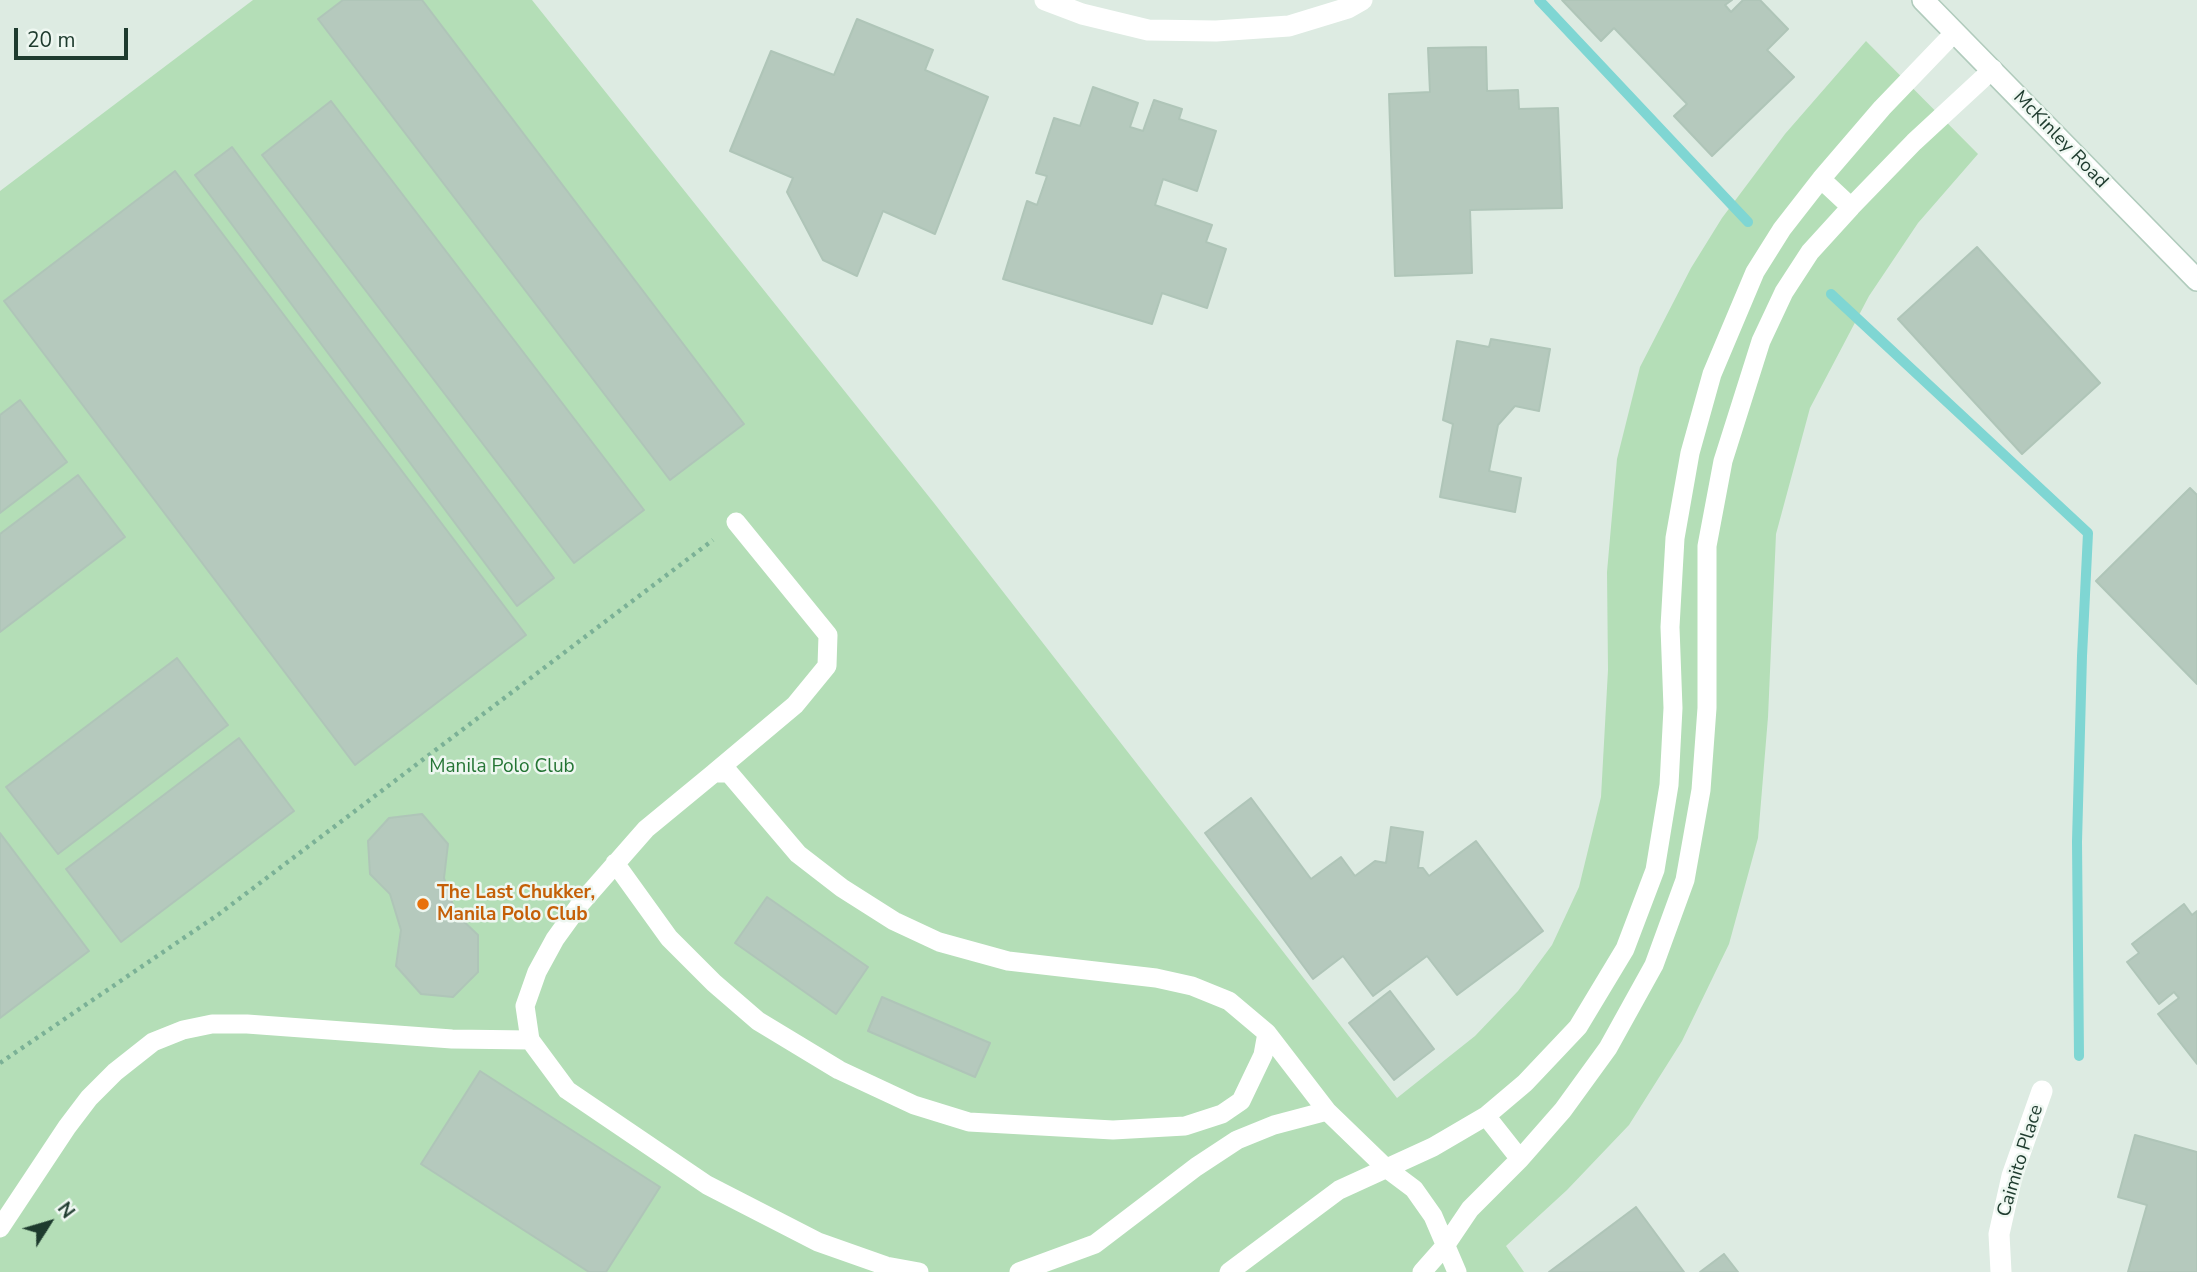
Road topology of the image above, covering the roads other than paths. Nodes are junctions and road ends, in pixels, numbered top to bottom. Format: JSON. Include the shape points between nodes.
{"nodes":[{"id":1,"x":1045,"y":0,"type":"edge"},
{"id":2,"x":1362,"y":0,"type":"edge"},
{"id":3,"x":1923,"y":0,"type":"edge"},
{"id":4,"x":1955,"y":32,"type":"junction"},
{"id":5,"x":1993,"y":69,"type":"junction"},
{"id":6,"x":1821,"y":179,"type":"junction"},
{"id":7,"x":1851,"y":207,"type":"junction"},
{"id":8,"x":2197,"y":280,"type":"edge"},
{"id":9,"x":736,"y":522,"type":"road end"},
{"id":10,"x":714,"y":773,"type":"junction"},
{"id":11,"x":615,"y":863,"type":"junction"},
{"id":12,"x":1268,"y":1033,"type":"junction"},
{"id":13,"x":530,"y":1040,"type":"junction"},
{"id":14,"x":2042,"y":1091,"type":"dead end"},
{"id":15,"x":1327,"y":1111,"type":"junction"},
{"id":16,"x":1486,"y":1116,"type":"junction"},
{"id":17,"x":1274,"y":1125,"type":"junction"},
{"id":18,"x":1185,"y":1126,"type":"junction"},
{"id":19,"x":1520,"y":1159,"type":"junction"},
{"id":20,"x":1386,"y":1168,"type":"junction"},
{"id":21,"x":0,"y":1227,"type":"edge"},
{"id":22,"x":1445,"y":1246,"type":"junction"},
{"id":23,"x":919,"y":1272,"type":"edge"},
{"id":24,"x":1019,"y":1272,"type":"edge"},
{"id":25,"x":1229,"y":1272,"type":"edge"},
{"id":26,"x":1422,"y":1272,"type":"edge"},
{"id":27,"x":1457,"y":1272,"type":"edge"},
{"id":28,"x":2001,"y":1272,"type":"edge"}],
"edges":[{"from":1,"to":2,"type":"street","via":[[1148,30],[1216,31],[1289,26]]},
{"from":3,"to":4,"type":"street","name":"McKinley Road"},
{"from":4,"to":5,"type":"street","name":"McKinley Road"},
{"from":4,"to":6,"type":"lane"},
{"from":5,"to":7,"type":"lane"},
{"from":5,"to":8,"type":"street","name":"McKinley Road"},
{"from":6,"to":7,"type":"lane"},
{"from":6,"to":16,"type":"lane","via":[[1755,272],[1712,374],[1690,453],[1675,538],[1669,785],[1654,870],[1625,949],[1578,1027]]},
{"from":7,"to":19,"type":"lane","via":[[1810,252],[1784,292],[1761,341],[1723,461],[1707,546],[1702,790],[1685,880],[1654,965],[1608,1048]]},
{"from":9,"to":10,"type":"lane","via":[[828,635],[827,666],[796,705]]},
{"from":10,"to":11,"type":"lane","via":[[646,829]]},
{"from":10,"to":12,"type":"lane","via":[[729,773],[798,854],[894,921],[939,942],[1008,961],[1192,986],[1229,1001]]},
{"from":11,"to":13,"type":"lane","via":[[555,939],[537,972],[525,1006]]},
{"from":11,"to":18,"type":"lane","via":[[669,939],[758,1021],[839,1070],[914,1105],[969,1122],[1113,1130]]},
{"from":12,"to":15,"type":"lane"},
{"from":12,"to":18,"type":"lane","via":[[1241,1101],[1222,1114]]},
{"from":13,"to":21,"type":"lane","via":[[247,1024],[183,1030],[153,1042],[89,1098]]},
{"from":13,"to":23,"type":"lane","via":[[567,1090],[707,1185],[818,1242],[886,1266]]},
{"from":14,"to":28,"type":"street","name":"Caimito Place","via":[[2011,1176],[1999,1234]]},
{"from":15,"to":17,"type":"lane"},
{"from":15,"to":20,"type":"lane"},
{"from":16,"to":19,"type":"lane"},
{"from":16,"to":20,"type":"lane"},
{"from":17,"to":18,"type":"lane"},
{"from":17,"to":24,"type":"lane","via":[[1237,1140],[1095,1244]]},
{"from":19,"to":22,"type":"lane","via":[[1470,1209]]},
{"from":20,"to":22,"type":"lane","via":[[1414,1189],[1433,1216]]},
{"from":20,"to":25,"type":"lane","via":[[1339,1191]]},
{"from":22,"to":26,"type":"lane"},
{"from":22,"to":27,"type":"lane"}]}
